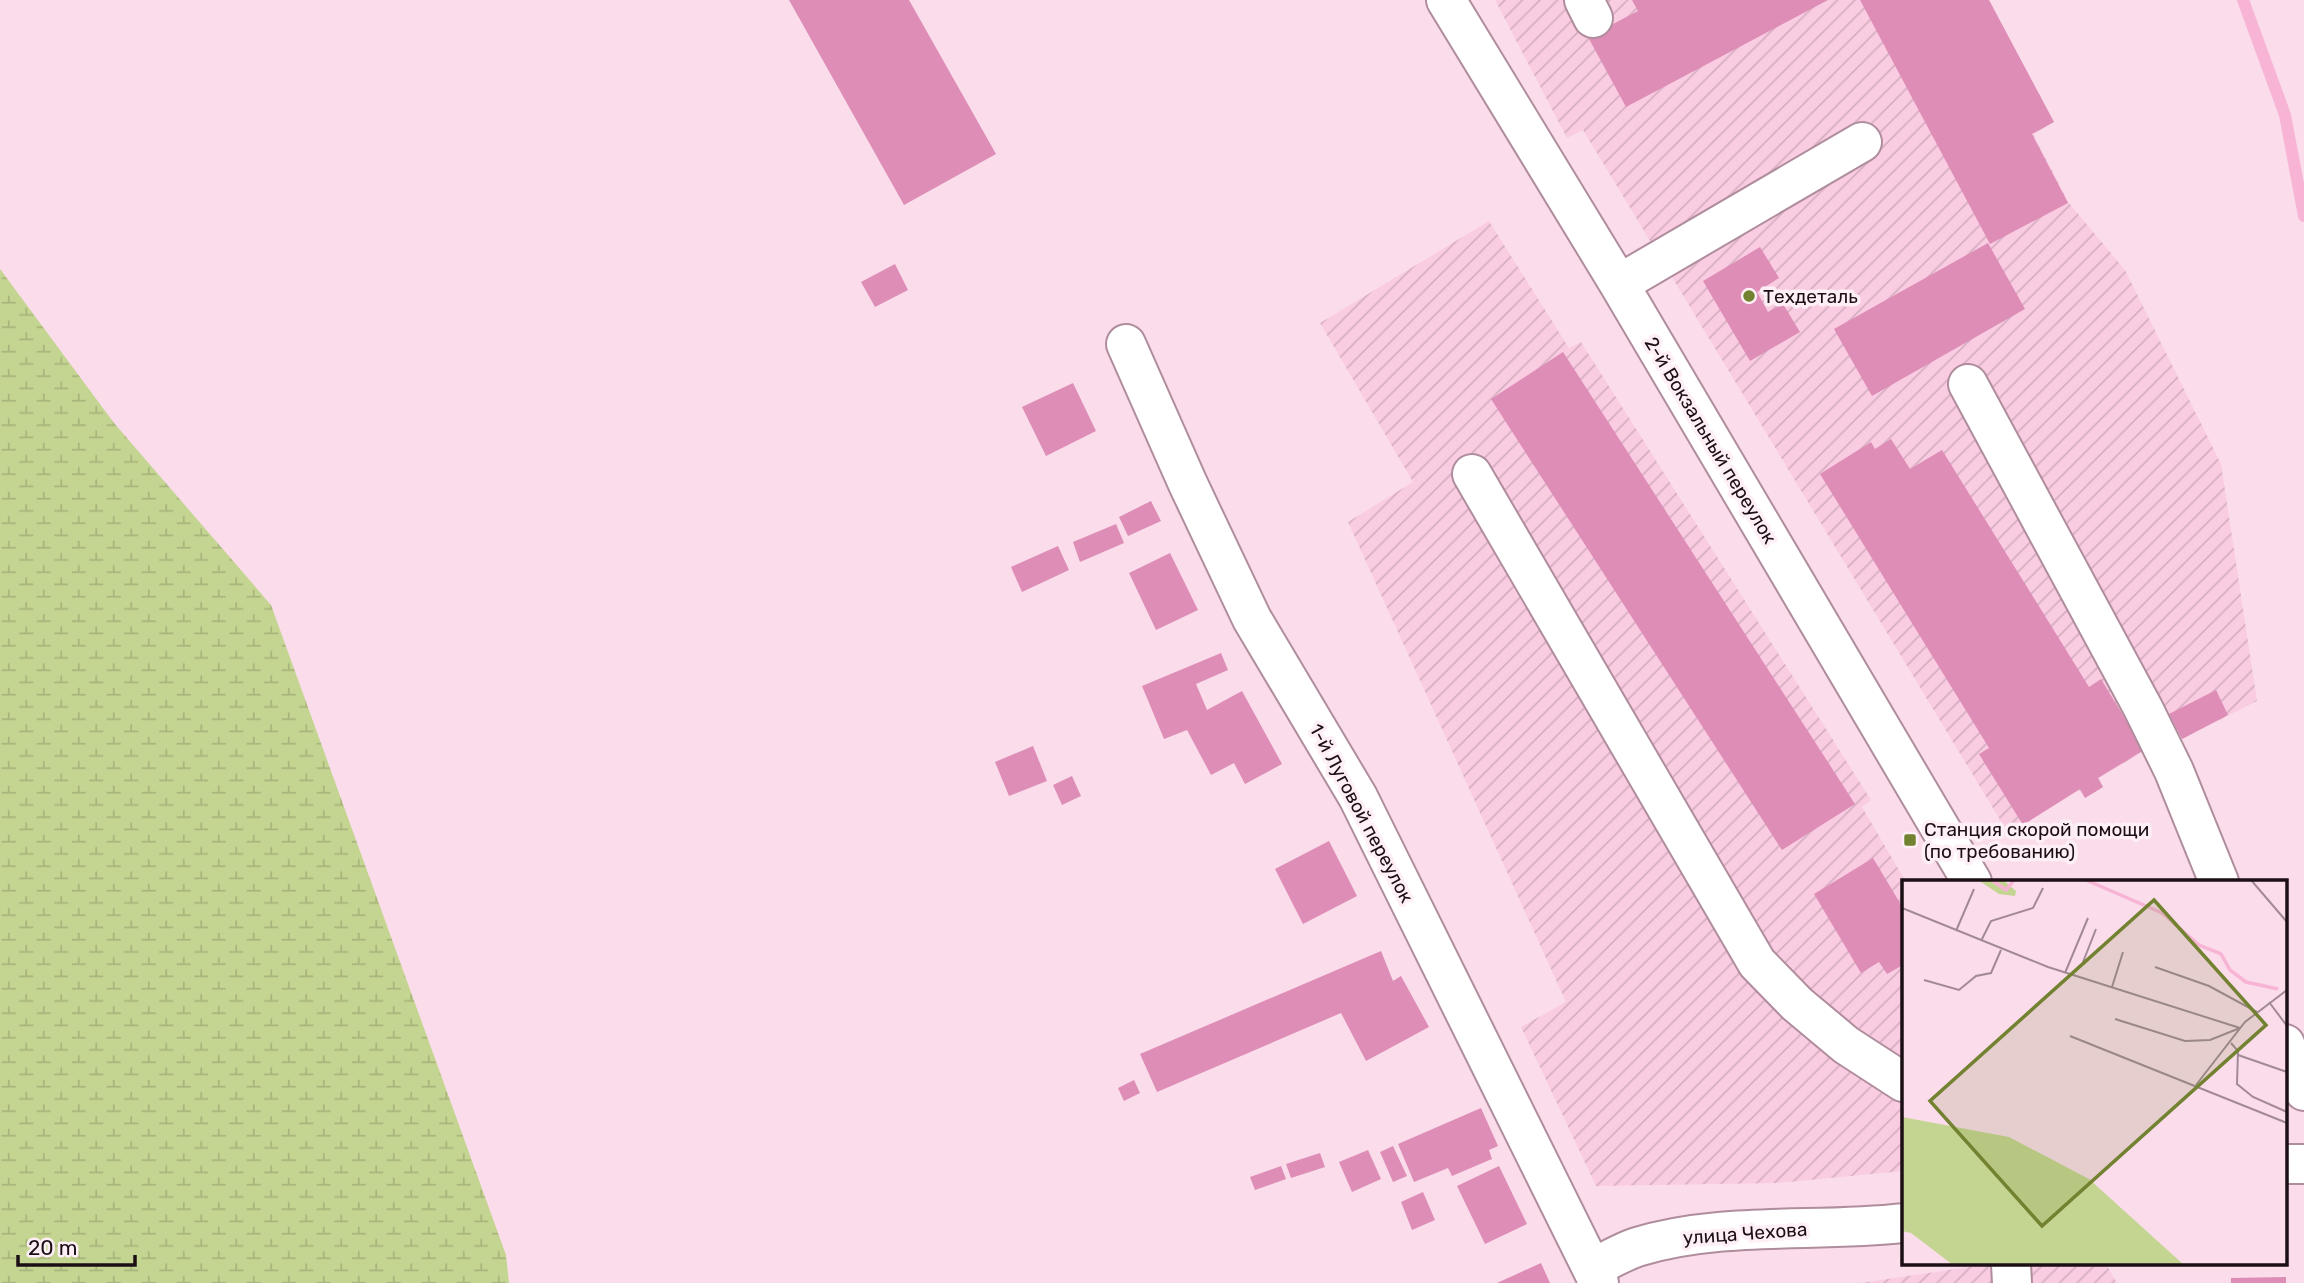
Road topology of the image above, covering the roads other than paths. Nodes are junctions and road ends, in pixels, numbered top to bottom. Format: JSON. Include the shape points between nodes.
{"nodes":[{"id":1,"x":1446,"y":0,"type":"edge"},
{"id":2,"x":1862,"y":142,"type":"dead end"},
{"id":3,"x":1619,"y":284,"type":"junction"},
{"id":4,"x":1126,"y":344,"type":"dead end"},
{"id":5,"x":1968,"y":384,"type":"dead end"},
{"id":6,"x":1472,"y":474,"type":"dead end"},
{"id":7,"x":1971,"y":880,"type":"edge"},
{"id":8,"x":2218,"y":880,"type":"edge"},
{"id":9,"x":2286,"y":1046,"type":"edge"},
{"id":10,"x":1902,"y":1081,"type":"edge"},
{"id":11,"x":2304,"y":1091,"type":"edge"},
{"id":12,"x":2286,"y":1164,"type":"edge"},
{"id":13,"x":2304,"y":1164,"type":"edge"},
{"id":14,"x":1902,"y":1223,"type":"edge"},
{"id":15,"x":1596,"y":1276,"type":"edge"}],
"edges":[{"from":1,"to":3,"type":"street","name":"2-й Вокзальный переулок"},
{"from":2,"to":3,"type":"street"},
{"from":3,"to":7,"type":"street","name":"2-й Вокзальный переулок"},
{"from":4,"to":15,"type":"street","name":"1-й Луговой переулок","via":[[1252,619],[1358,797]]},
{"from":5,"to":8,"type":"street","via":[[2143,708]]},
{"from":6,"to":10,"type":"street","via":[[1757,963],[1846,1045]]},
{"from":9,"to":11,"type":"street"},
{"from":12,"to":13,"type":"street"},
{"from":14,"to":15,"type":"street","name":"улица Чехова","via":[[1672,1238],[1634,1248]]}]}
